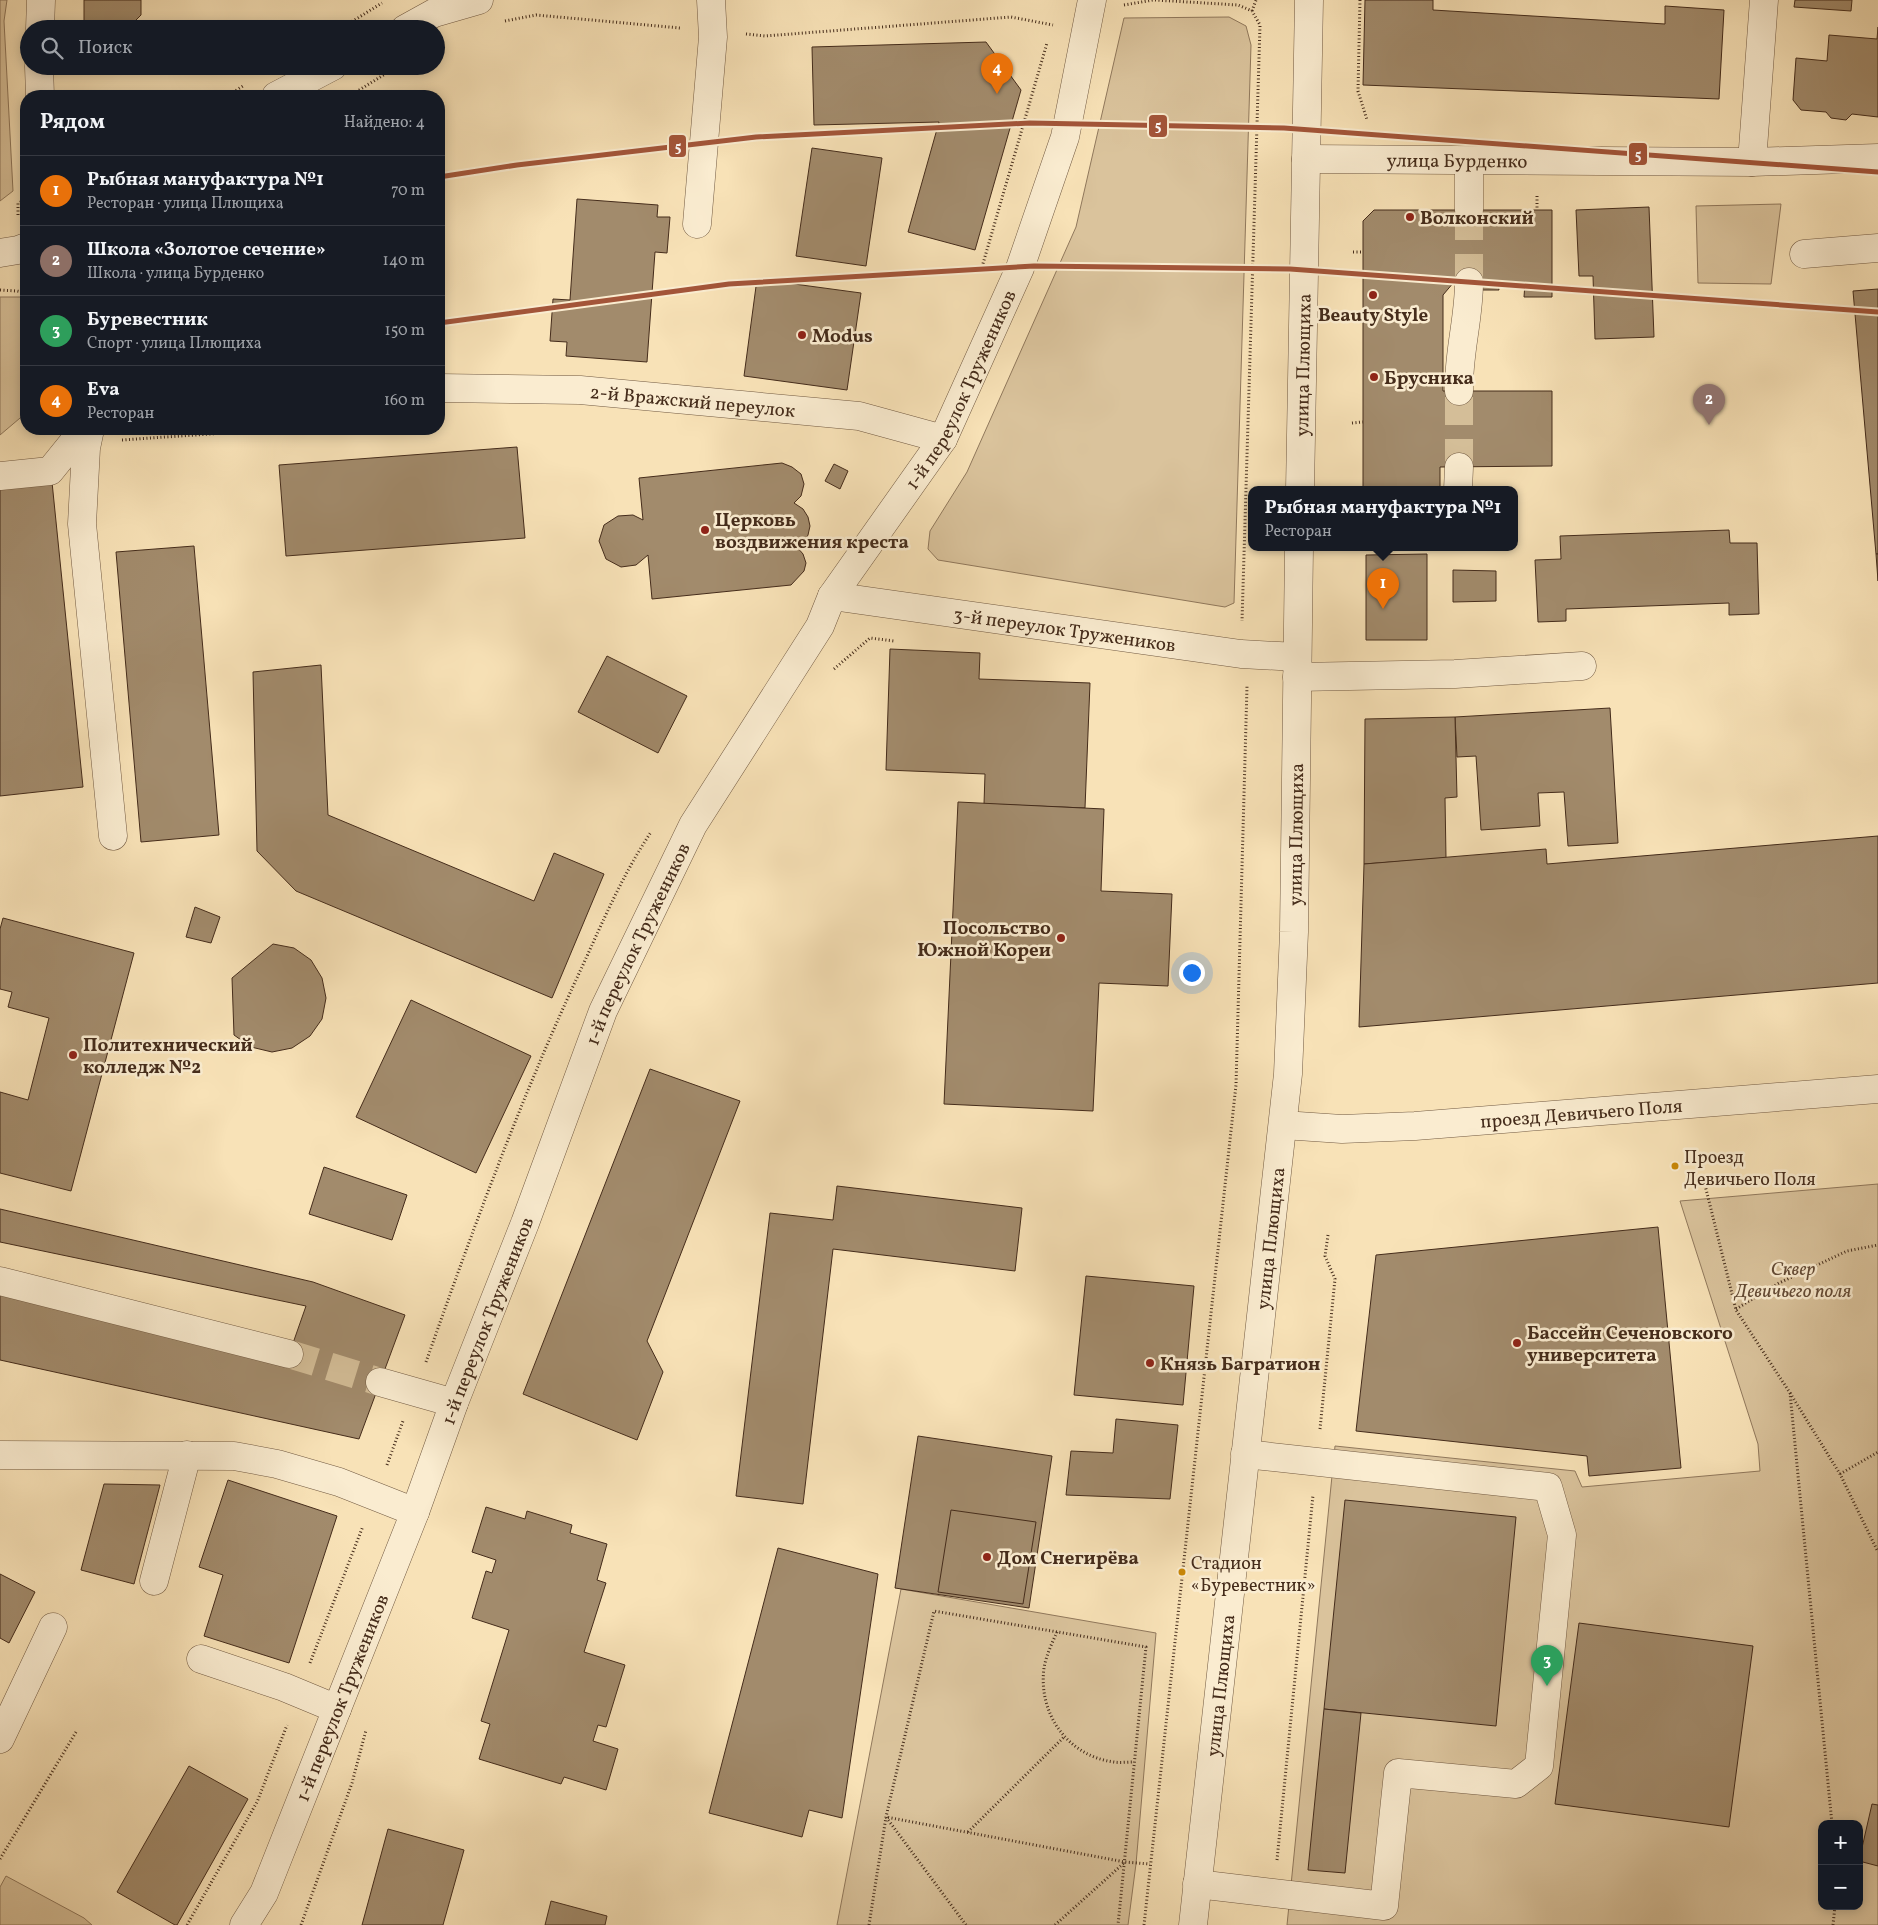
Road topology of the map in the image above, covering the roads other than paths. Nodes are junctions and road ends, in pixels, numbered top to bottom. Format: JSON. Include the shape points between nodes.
{"nodes":[{"id":1,"x":41,"y":0,"type":"edge"},
{"id":2,"x":479,"y":0,"type":"edge"},
{"id":3,"x":711,"y":0,"type":"edge"},
{"id":4,"x":1092,"y":0,"type":"edge"},
{"id":5,"x":1309,"y":0,"type":"edge"},
{"id":6,"x":1764,"y":0,"type":"edge"},
{"id":7,"x":40,"y":20,"type":"edge"},
{"id":8,"x":422,"y":20,"type":"edge"},
{"id":9,"x":39,"y":75,"type":"edge"},
{"id":10,"x":316,"y":75,"type":"edge"},
{"id":11,"x":40,"y":90,"type":"edge"},
{"id":12,"x":287,"y":90,"type":"edge"},
{"id":13,"x":1878,"y":158,"type":"edge"},
{"id":14,"x":1306,"y":159,"type":"junction"},
{"id":15,"x":1469,"y":161,"type":"junction"},
{"id":16,"x":1752,"y":162,"type":"junction"},
{"id":17,"x":1469,"y":210,"type":"tunnel mouth"},
{"id":18,"x":697,"y":224,"type":"dead end"},
{"id":19,"x":1878,"y":248,"type":"edge"},
{"id":20,"x":20,"y":249,"type":"edge"},
{"id":21,"x":0,"y":253,"type":"edge"},
{"id":22,"x":1804,"y":254,"type":"dead end"},
{"id":23,"x":1469,"y":282,"type":"tunnel mouth"},
{"id":24,"x":445,"y":388,"type":"edge"},
{"id":25,"x":1459,"y":391,"type":"tunnel mouth"},
{"id":26,"x":86,"y":435,"type":"edge"},
{"id":27,"x":943,"y":439,"type":"junction"},
{"id":28,"x":0,"y":476,"type":"edge"},
{"id":29,"x":1300,"y":486,"type":"edge"},
{"id":30,"x":1299,"y":551,"type":"edge"},
{"id":31,"x":832,"y":596,"type":"junction"},
{"id":32,"x":1582,"y":666,"type":"dead end"},
{"id":33,"x":1297,"y":667,"type":"junction"},
{"id":34,"x":113,"y":836,"type":"dead end"},
{"id":35,"x":1878,"y":1089,"type":"edge"},
{"id":36,"x":1283,"y":1125,"type":"junction"},
{"id":37,"x":0,"y":1281,"type":"edge"},
{"id":38,"x":289,"y":1354,"type":"tunnel mouth"},
{"id":39,"x":380,"y":1382,"type":"tunnel mouth"},
{"id":40,"x":454,"y":1403,"type":"junction"},
{"id":41,"x":1245,"y":1454,"type":"junction"},
{"id":42,"x":0,"y":1455,"type":"edge"},
{"id":43,"x":187,"y":1455,"type":"junction"},
{"id":44,"x":415,"y":1512,"type":"junction"},
{"id":45,"x":154,"y":1581,"type":"dead end"},
{"id":46,"x":53,"y":1628,"type":"dead end"},
{"id":47,"x":201,"y":1659,"type":"dead end"},
{"id":48,"x":337,"y":1709,"type":"junction"},
{"id":49,"x":0,"y":1739,"type":"edge"},
{"id":50,"x":1197,"y":1884,"type":"junction"},
{"id":51,"x":264,"y":1893,"type":"junction"},
{"id":52,"x":244,"y":1925,"type":"edge"},
{"id":53,"x":257,"y":1925,"type":"edge"},
{"id":54,"x":1193,"y":1925,"type":"edge"}],
"edges":[{"from":1,"to":7,"type":"street"},
{"from":2,"to":8,"type":"street"},
{"from":3,"to":18,"type":"street","via":[[712,31]]},
{"from":4,"to":27,"type":"street","name":"1-й переулок Тружеников","via":[[1065,137],[1020,268]]},
{"from":5,"to":14,"type":"street","name":"улица Плющиха"},
{"from":6,"to":16,"type":"street"},
{"from":9,"to":11,"type":"street"},
{"from":10,"to":12,"type":"street"},
{"from":13,"to":16,"type":"street","name":"улица Бурденко"},
{"from":14,"to":15,"type":"street","name":"улица Бурденко"},
{"from":14,"to":29,"type":"street","name":"улица Плющиха"},
{"from":15,"to":16,"type":"street","name":"улица Бурденко"},
{"from":15,"to":17,"type":"street"},
{"from":19,"to":22,"type":"street"},
{"from":20,"to":21,"type":"street"},
{"from":23,"to":25,"type":"street","via":[[1469,303],[1458,369]]},
{"from":24,"to":27,"type":"street","name":"2-й Вражский переулок","via":[[580,390],[859,416]]},
{"from":26,"to":28,"type":"street","via":[[50,471]]},
{"from":26,"to":34,"type":"street","via":[[82,524]]},
{"from":27,"to":31,"type":"street","name":"1-й переулок Тружеников"},
{"from":30,"to":33,"type":"street","name":"улица Плющиха"},
{"from":31,"to":33,"type":"street","name":"3-й переулок Тружеников","via":[[1241,654]]},
{"from":31,"to":40,"type":"street","name":"1-й переулок Тружеников","via":[[820,626],[693,824],[602,1011],[525,1223]]},
{"from":32,"to":33,"type":"street","name":"3-й переулок Тружеников","via":[[1455,674]]},
{"from":33,"to":36,"type":"street","name":"улица Плющиха","via":[[1294,932]]},
{"from":35,"to":36,"type":"street","name":"проезд Девичьего Поля","via":[[1415,1126],[1342,1129]]},
{"from":36,"to":41,"type":"street","name":"улица Плющиха"},
{"from":37,"to":38,"type":"street"},
{"from":39,"to":40,"type":"street"},
{"from":40,"to":44,"type":"street","name":"1-й переулок Тружеников"},
{"from":41,"to":50,"type":"street","name":"улица Плющиха"},
{"from":41,"to":50,"type":"street","via":[[1548,1487],[1562,1535],[1539,1766],[1516,1784],[1398,1773],[1384,1906]]},
{"from":42,"to":43,"type":"street"},
{"from":43,"to":44,"type":"street","via":[[234,1456],[277,1464],[340,1482]]},
{"from":43,"to":45,"type":"street","via":[[163,1509]]},
{"from":44,"to":48,"type":"street","name":"1-й переулок Тружеников"},
{"from":46,"to":49,"type":"street"},
{"from":47,"to":48,"type":"street"},
{"from":48,"to":51,"type":"street","name":"1-й переулок Тружеников"},
{"from":50,"to":54,"type":"street","name":"улица Плющиха"},
{"from":51,"to":52,"type":"street","name":"1-й переулок Тружеников"},
{"from":51,"to":53,"type":"street"}]}
